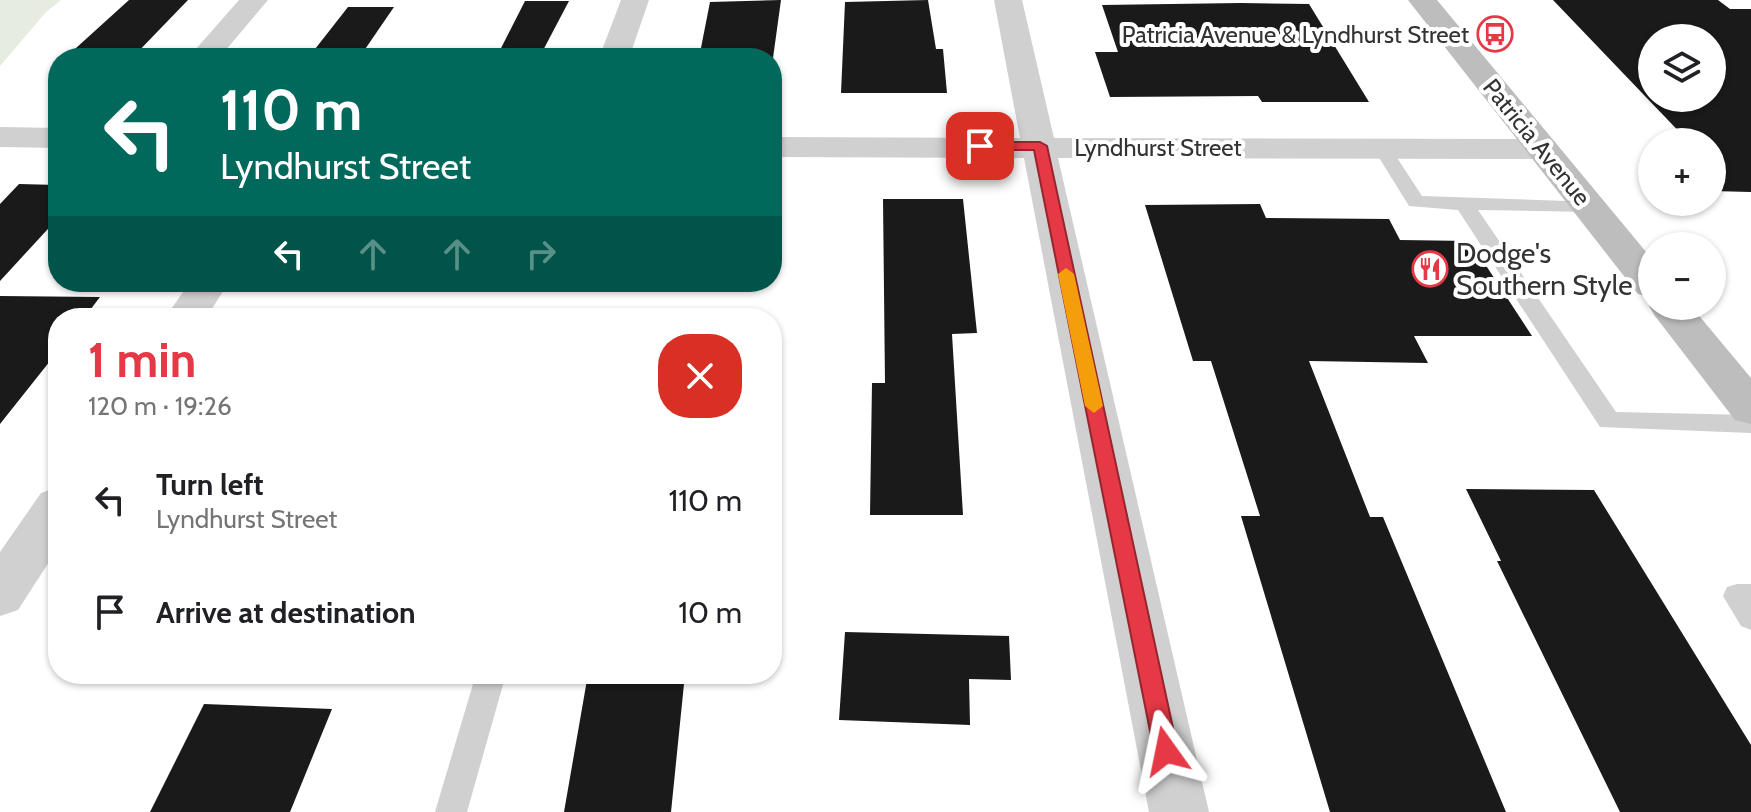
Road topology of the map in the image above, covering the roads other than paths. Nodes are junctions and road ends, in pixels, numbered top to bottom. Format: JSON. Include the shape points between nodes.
{"nodes":[{"id":1,"x":254,"y":0,"type":"edge"},
{"id":2,"x":635,"y":0,"type":"edge"},
{"id":3,"x":1008,"y":0,"type":"edge"},
{"id":4,"x":1422,"y":0,"type":"edge"},
{"id":5,"x":212,"y":48,"type":"edge"},
{"id":6,"x":618,"y":48,"type":"edge"},
{"id":7,"x":0,"y":137,"type":"edge"},
{"id":8,"x":48,"y":138,"type":"edge"},
{"id":9,"x":1040,"y":146,"type":"junction"},
{"id":10,"x":782,"y":147,"type":"edge"},
{"id":11,"x":1382,"y":148,"type":"junction"},
{"id":12,"x":1543,"y":149,"type":"junction"},
{"id":13,"x":1464,"y":204,"type":"junction"},
{"id":14,"x":1589,"y":206,"type":"junction"},
{"id":15,"x":1638,"y":267,"type":"edge"},
{"id":16,"x":1680,"y":320,"type":"edge"},
{"id":17,"x":1751,"y":408,"type":"edge"},
{"id":18,"x":1751,"y":424,"type":"edge"},
{"id":19,"x":48,"y":522,"type":"edge"},
{"id":20,"x":0,"y":594,"type":"edge"},
{"id":21,"x":1751,"y":596,"type":"edge"},
{"id":22,"x":1751,"y":617,"type":"edge"},
{"id":23,"x":488,"y":684,"type":"edge"},
{"id":24,"x":451,"y":812,"type":"edge"},
{"id":25,"x":1179,"y":812,"type":"edge"}],
"edges":[{"from":1,"to":5,"type":"street"},
{"from":2,"to":6,"type":"street"},
{"from":3,"to":9,"type":"street"},
{"from":4,"to":12,"type":"street","name":"Patricia Avenue"},
{"from":7,"to":8,"type":"street"},
{"from":9,"to":10,"type":"street","name":"Lyndhurst Street"},
{"from":9,"to":11,"type":"street","name":"Lyndhurst Street"},
{"from":9,"to":25,"type":"street"},
{"from":11,"to":12,"type":"street","name":"Lyndhurst Street"},
{"from":11,"to":13,"type":"lane","via":[[1416,202]]},
{"from":12,"to":14,"type":"street","name":"Patricia Avenue"},
{"from":13,"to":14,"type":"lane"},
{"from":13,"to":18,"type":"lane","via":[[1609,421]]},
{"from":14,"to":15,"type":"street","name":"Patricia Avenue"},
{"from":16,"to":17,"type":"street"},
{"from":19,"to":20,"type":"street"},
{"from":21,"to":22,"type":"lane","via":[[1737,596]]},
{"from":23,"to":24,"type":"lane"}]}
